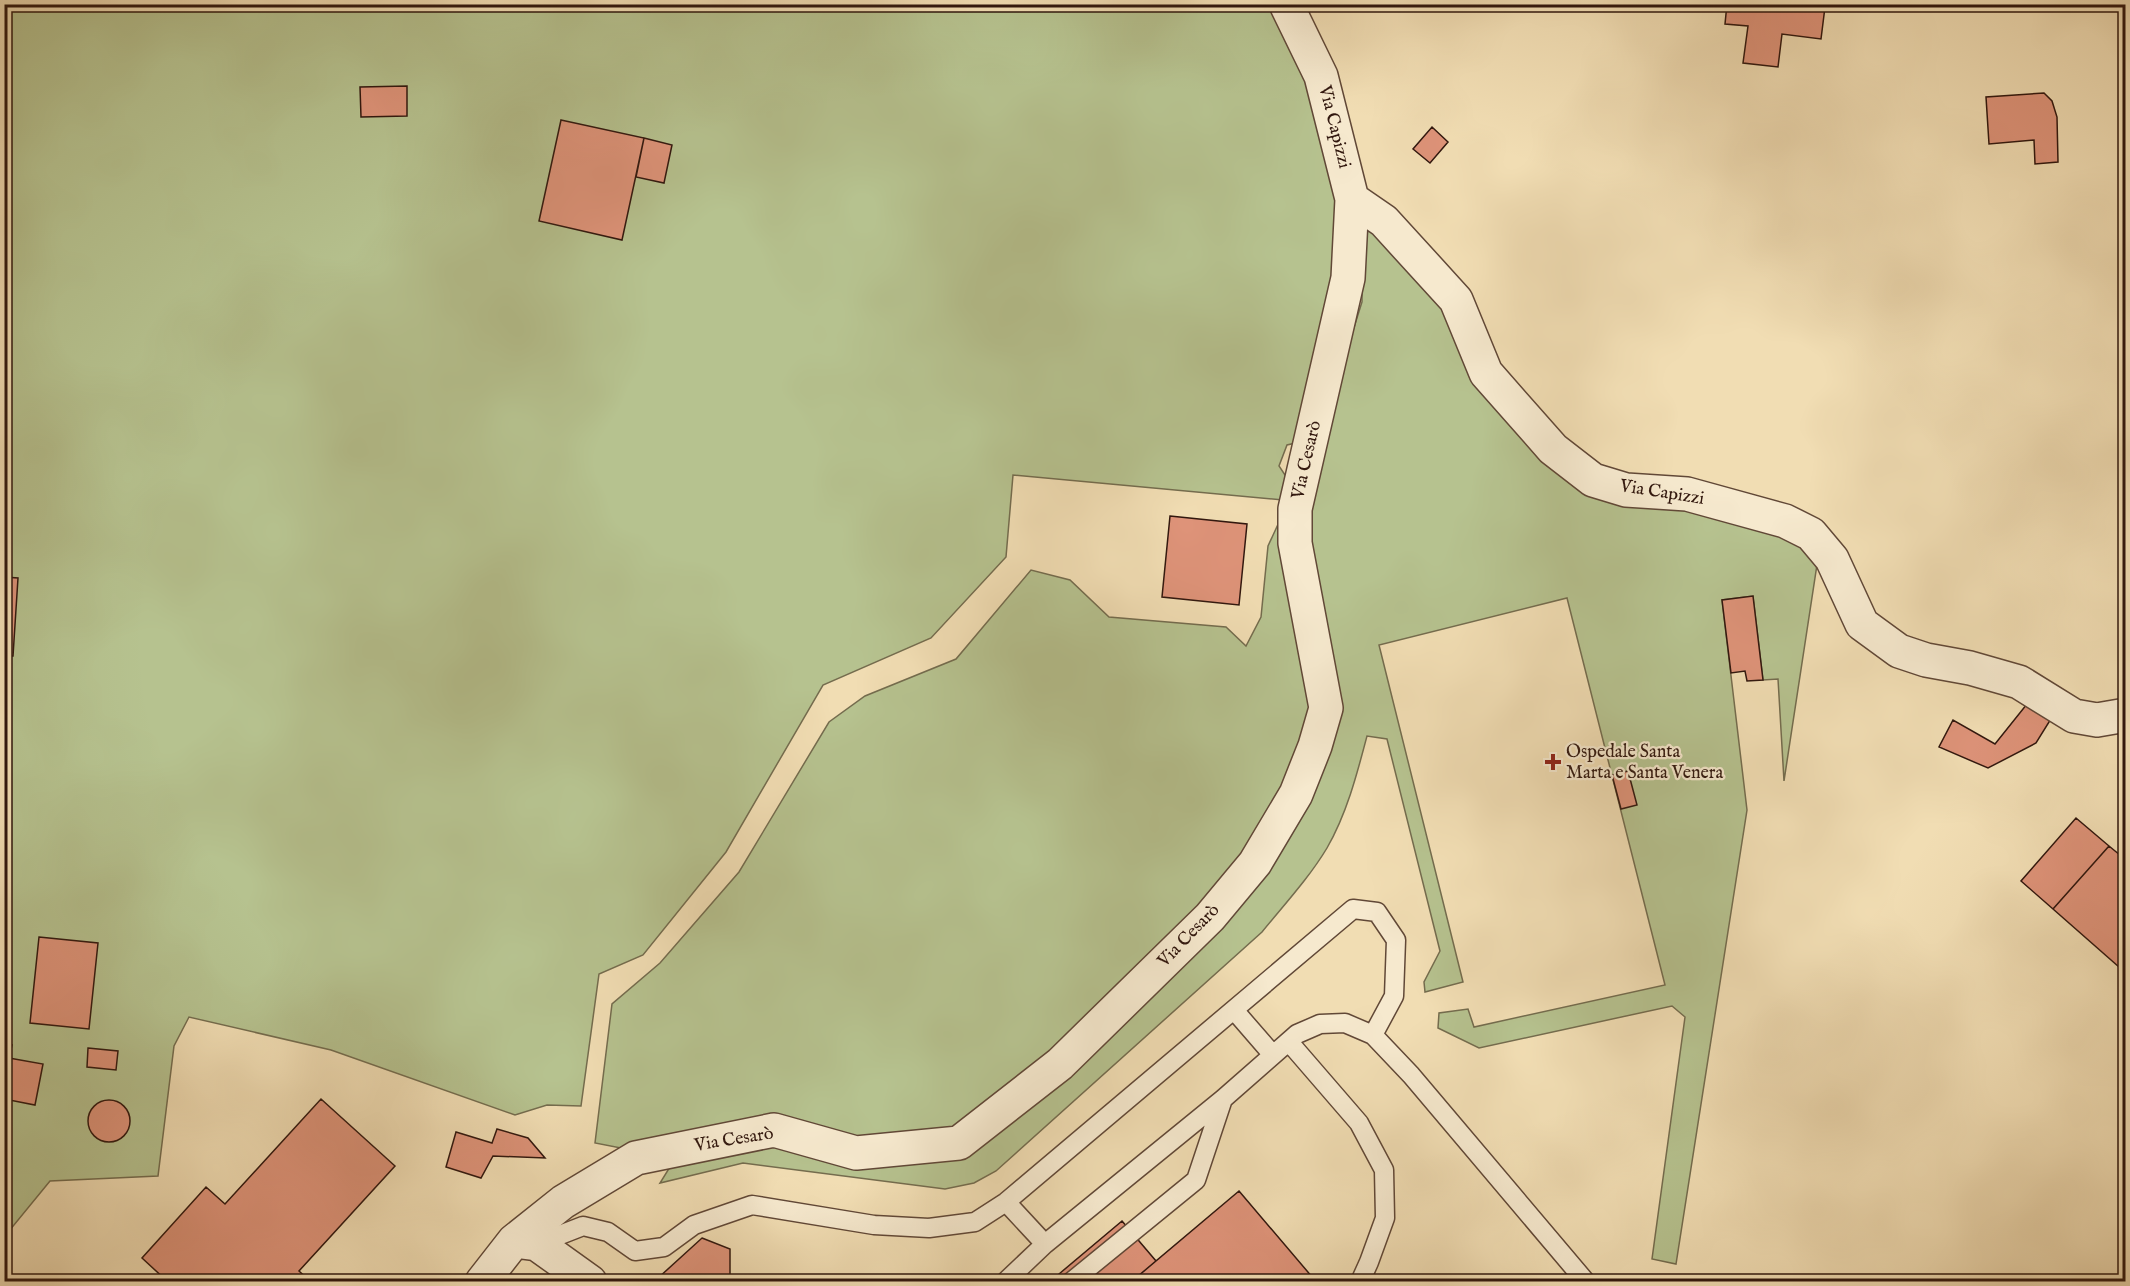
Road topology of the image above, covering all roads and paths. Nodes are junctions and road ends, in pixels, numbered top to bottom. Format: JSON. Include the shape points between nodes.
{"nodes":[{"id":1,"x":1286,"y":4,"type":"edge"},
{"id":2,"x":1352,"y":199,"type":"junction"},
{"id":3,"x":2126,"y":716,"type":"edge"},
{"id":4,"x":1234,"y":1010,"type":"junction"},
{"id":5,"x":1374,"y":1035,"type":"junction"},
{"id":6,"x":1289,"y":1042,"type":"junction"},
{"id":7,"x":1273,"y":1054,"type":"junction"},
{"id":8,"x":1222,"y":1100,"type":"junction"},
{"id":9,"x":1006,"y":1202,"type":"junction"},
{"id":10,"x":526,"y":1243,"type":"junction"},
{"id":11,"x":1045,"y":1244,"type":"junction"},
{"id":12,"x":482,"y":1281,"type":"edge"},
{"id":13,"x":590,"y":1281,"type":"edge"},
{"id":14,"x":1005,"y":1281,"type":"edge"},
{"id":15,"x":1071,"y":1281,"type":"edge"},
{"id":16,"x":1360,"y":1281,"type":"edge"},
{"id":17,"x":1586,"y":1281,"type":"edge"}],
"edges":[{"from":1,"to":2,"type":"street","name":"Via Capizzi","via":[[1321,76]]},
{"from":2,"to":3,"type":"street","name":"Via Capizzi","via":[[1384,221],[1456,300],[1486,373],[1553,449],[1593,480],[1626,490],[1687,494],[1785,521],[1811,534],[1832,559],[1862,624],[1899,651],[2019,682],[2074,716],[2097,720]]},
{"from":2,"to":10,"type":"street","name":"Via Cesarò","via":[[1348,278],[1295,509],[1295,543],[1326,708],[1296,794],[1255,863],[1210,917],[1059,1064],[959,1143],[856,1153],[774,1130],[636,1158],[564,1202]]},
{"from":4,"to":5,"type":"lane","via":[[1353,909],[1377,912],[1396,940],[1394,996]]},
{"from":4,"to":7,"type":"lane"},
{"from":4,"to":9,"type":"lane"},
{"from":5,"to":6,"type":"lane","via":[[1345,1023],[1320,1024]]},
{"from":5,"to":17,"type":"lane"},
{"from":6,"to":7,"type":"lane"},
{"from":6,"to":16,"type":"lane","via":[[1359,1123],[1384,1170],[1385,1218]]},
{"from":7,"to":8,"type":"lane"},
{"from":8,"to":11,"type":"lane"},
{"from":8,"to":15,"type":"lane","via":[[1196,1180]]},
{"from":9,"to":10,"type":"lane","via":[[975,1222],[929,1228],[874,1225],[752,1205],[694,1225],[664,1247],[634,1251],[608,1232],[583,1226]]},
{"from":9,"to":11,"type":"lane"},
{"from":10,"to":12,"type":"street","name":"Via Cesarò"},
{"from":10,"to":13,"type":"street"},
{"from":11,"to":14,"type":"lane"}]}
